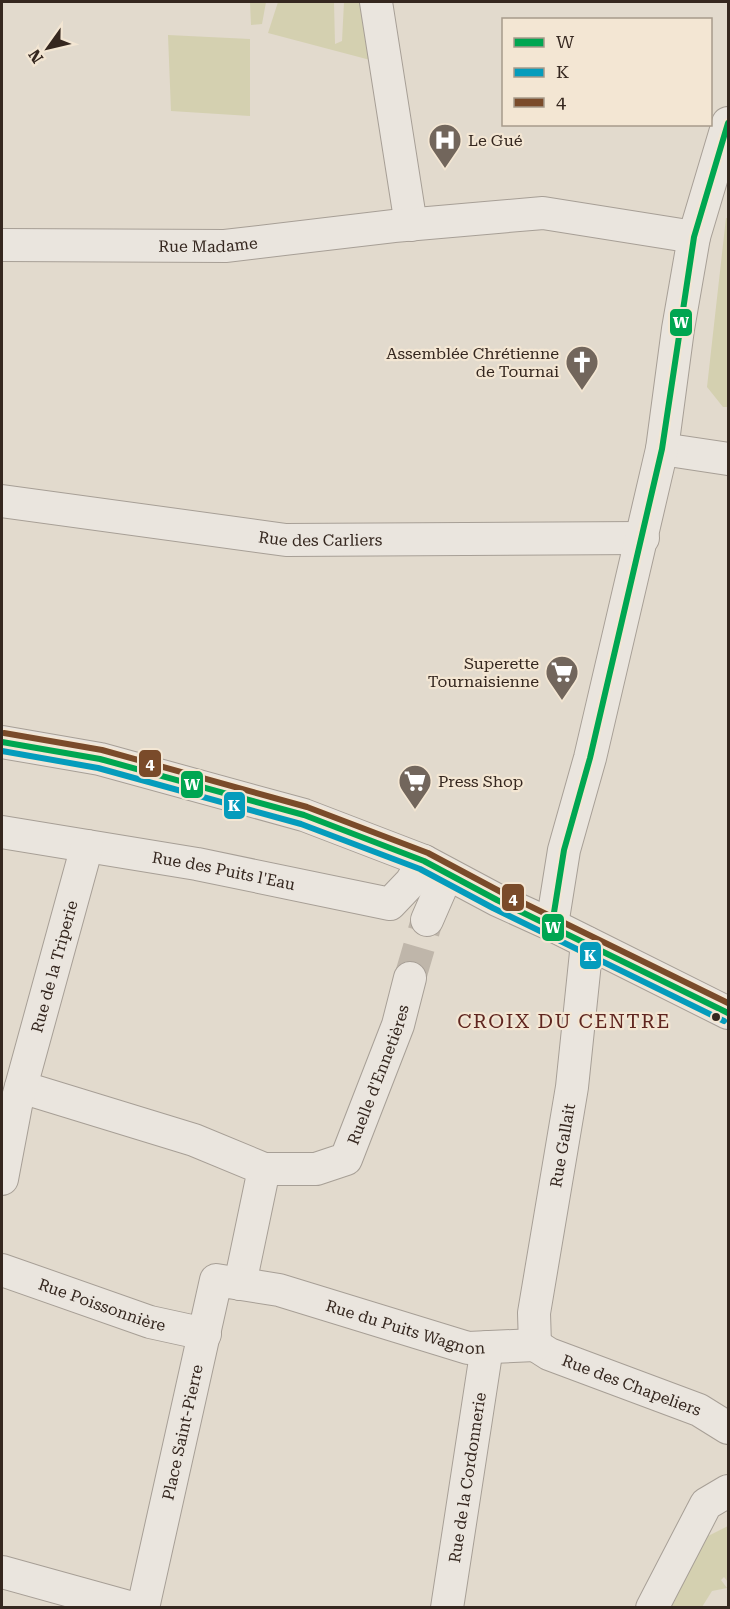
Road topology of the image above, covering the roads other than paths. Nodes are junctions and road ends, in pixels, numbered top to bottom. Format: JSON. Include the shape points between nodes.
{"nodes":[{"id":1,"x":376,"y":2,"type":"edge"},
{"id":2,"x":729,"y":123,"type":"edge"},
{"id":3,"x":411,"y":225,"type":"junction"},
{"id":4,"x":694,"y":237,"type":"junction"},
{"id":5,"x":2,"y":245,"type":"edge"},
{"id":6,"x":663,"y":449,"type":"junction"},
{"id":7,"x":729,"y":459,"type":"edge"},
{"id":8,"x":2,"y":501,"type":"edge"},
{"id":9,"x":643,"y":538,"type":"junction"},
{"id":10,"x":2,"y":742,"type":"edge"},
{"id":11,"x":2,"y":832,"type":"edge"},
{"id":12,"x":87,"y":846,"type":"junction"},
{"id":13,"x":435,"y":867,"type":"junction"},
{"id":14,"x":427,"y":920,"type":"tunnel mouth"},
{"id":15,"x":552,"y":925,"type":"junction"},
{"id":16,"x":587,"y":942,"type":"junction"},
{"id":17,"x":410,"y":978,"type":"tunnel mouth"},
{"id":18,"x":729,"y":1013,"type":"edge"},
{"id":19,"x":11,"y":1093,"type":"edge"},
{"id":20,"x":264,"y":1169,"type":"junction"},
{"id":21,"x":2,"y":1179,"type":"edge"},
{"id":22,"x":2,"y":1270,"type":"edge"},
{"id":23,"x":240,"y":1284,"type":"junction"},
{"id":24,"x":279,"y":1290,"type":"joint"},
{"id":25,"x":207,"y":1324,"type":"junction"},
{"id":26,"x":535,"y":1345,"type":"junction"},
{"id":27,"x":487,"y":1347,"type":"junction"},
{"id":28,"x":729,"y":1428,"type":"edge"},
{"id":29,"x":729,"y":1491,"type":"edge"},
{"id":30,"x":2,"y":1572,"type":"edge"},
{"id":31,"x":132,"y":1608,"type":"edge"},
{"id":32,"x":143,"y":1608,"type":"edge"},
{"id":33,"x":447,"y":1608,"type":"edge"},
{"id":34,"x":652,"y":1608,"type":"edge"}],
"edges":[{"from":1,"to":3,"type":"street"},
{"from":2,"to":4,"type":"street"},
{"from":3,"to":4,"type":"street","name":"Rue Madame","via":[[543,213]]},
{"from":3,"to":5,"type":"street","name":"Rue Madame","via":[[225,246]]},
{"from":4,"to":6,"type":"street"},
{"from":6,"to":7,"type":"street"},
{"from":6,"to":9,"type":"street"},
{"from":8,"to":9,"type":"street","name":"Rue des Carliers","via":[[286,540]]},
{"from":9,"to":15,"type":"street","via":[[564,850]]},
{"from":10,"to":13,"type":"street","via":[[100,759],[304,815]]},
{"from":11,"to":12,"type":"street","name":"Rue des Puits l'Eau"},
{"from":12,"to":13,"type":"street","name":"Rue des Puits l'Eau","via":[[279,879],[390,904],[411,882]]},
{"from":12,"to":19,"type":"street","name":"Rue de la Triperie"},
{"from":13,"to":14,"type":"street"},
{"from":13,"to":15,"type":"street"},
{"from":15,"to":16,"type":"street"},
{"from":16,"to":18,"type":"street"},
{"from":16,"to":26,"type":"street","name":"Rue Gallait","via":[[572,1087],[534,1313]]},
{"from":17,"to":20,"type":"street","name":"Ruelle d'Ennetières","via":[[398,1025],[346,1159],[316,1169]]},
{"from":19,"to":20,"type":"street","via":[[194,1140]]},
{"from":19,"to":21,"type":"street","name":"Rue de la Triperie"},
{"from":20,"to":23,"type":"street"},
{"from":22,"to":25,"type":"street","name":"Rue Poissonnière","via":[[150,1322]]},
{"from":23,"to":24,"type":"street","name":"Place Saint-Pierre"},
{"from":23,"to":25,"type":"street","name":"Place Saint-Pierre","via":[[216,1280]]},
{"from":24,"to":27,"type":"street","name":"Rue du Puits Wagnon","via":[[468,1348]]},
{"from":25,"to":32,"type":"street","name":"Place Saint-Pierre"},
{"from":26,"to":27,"type":"street","name":"Rue du Puits Wagnon"},
{"from":26,"to":28,"type":"street","name":"Rue des Chapeliers","via":[[549,1354],[699,1410]]},
{"from":27,"to":33,"type":"street","name":"Rue de la Cordonnerie"},
{"from":29,"to":34,"type":"street","via":[[706,1504]]},
{"from":30,"to":31,"type":"street"}]}
